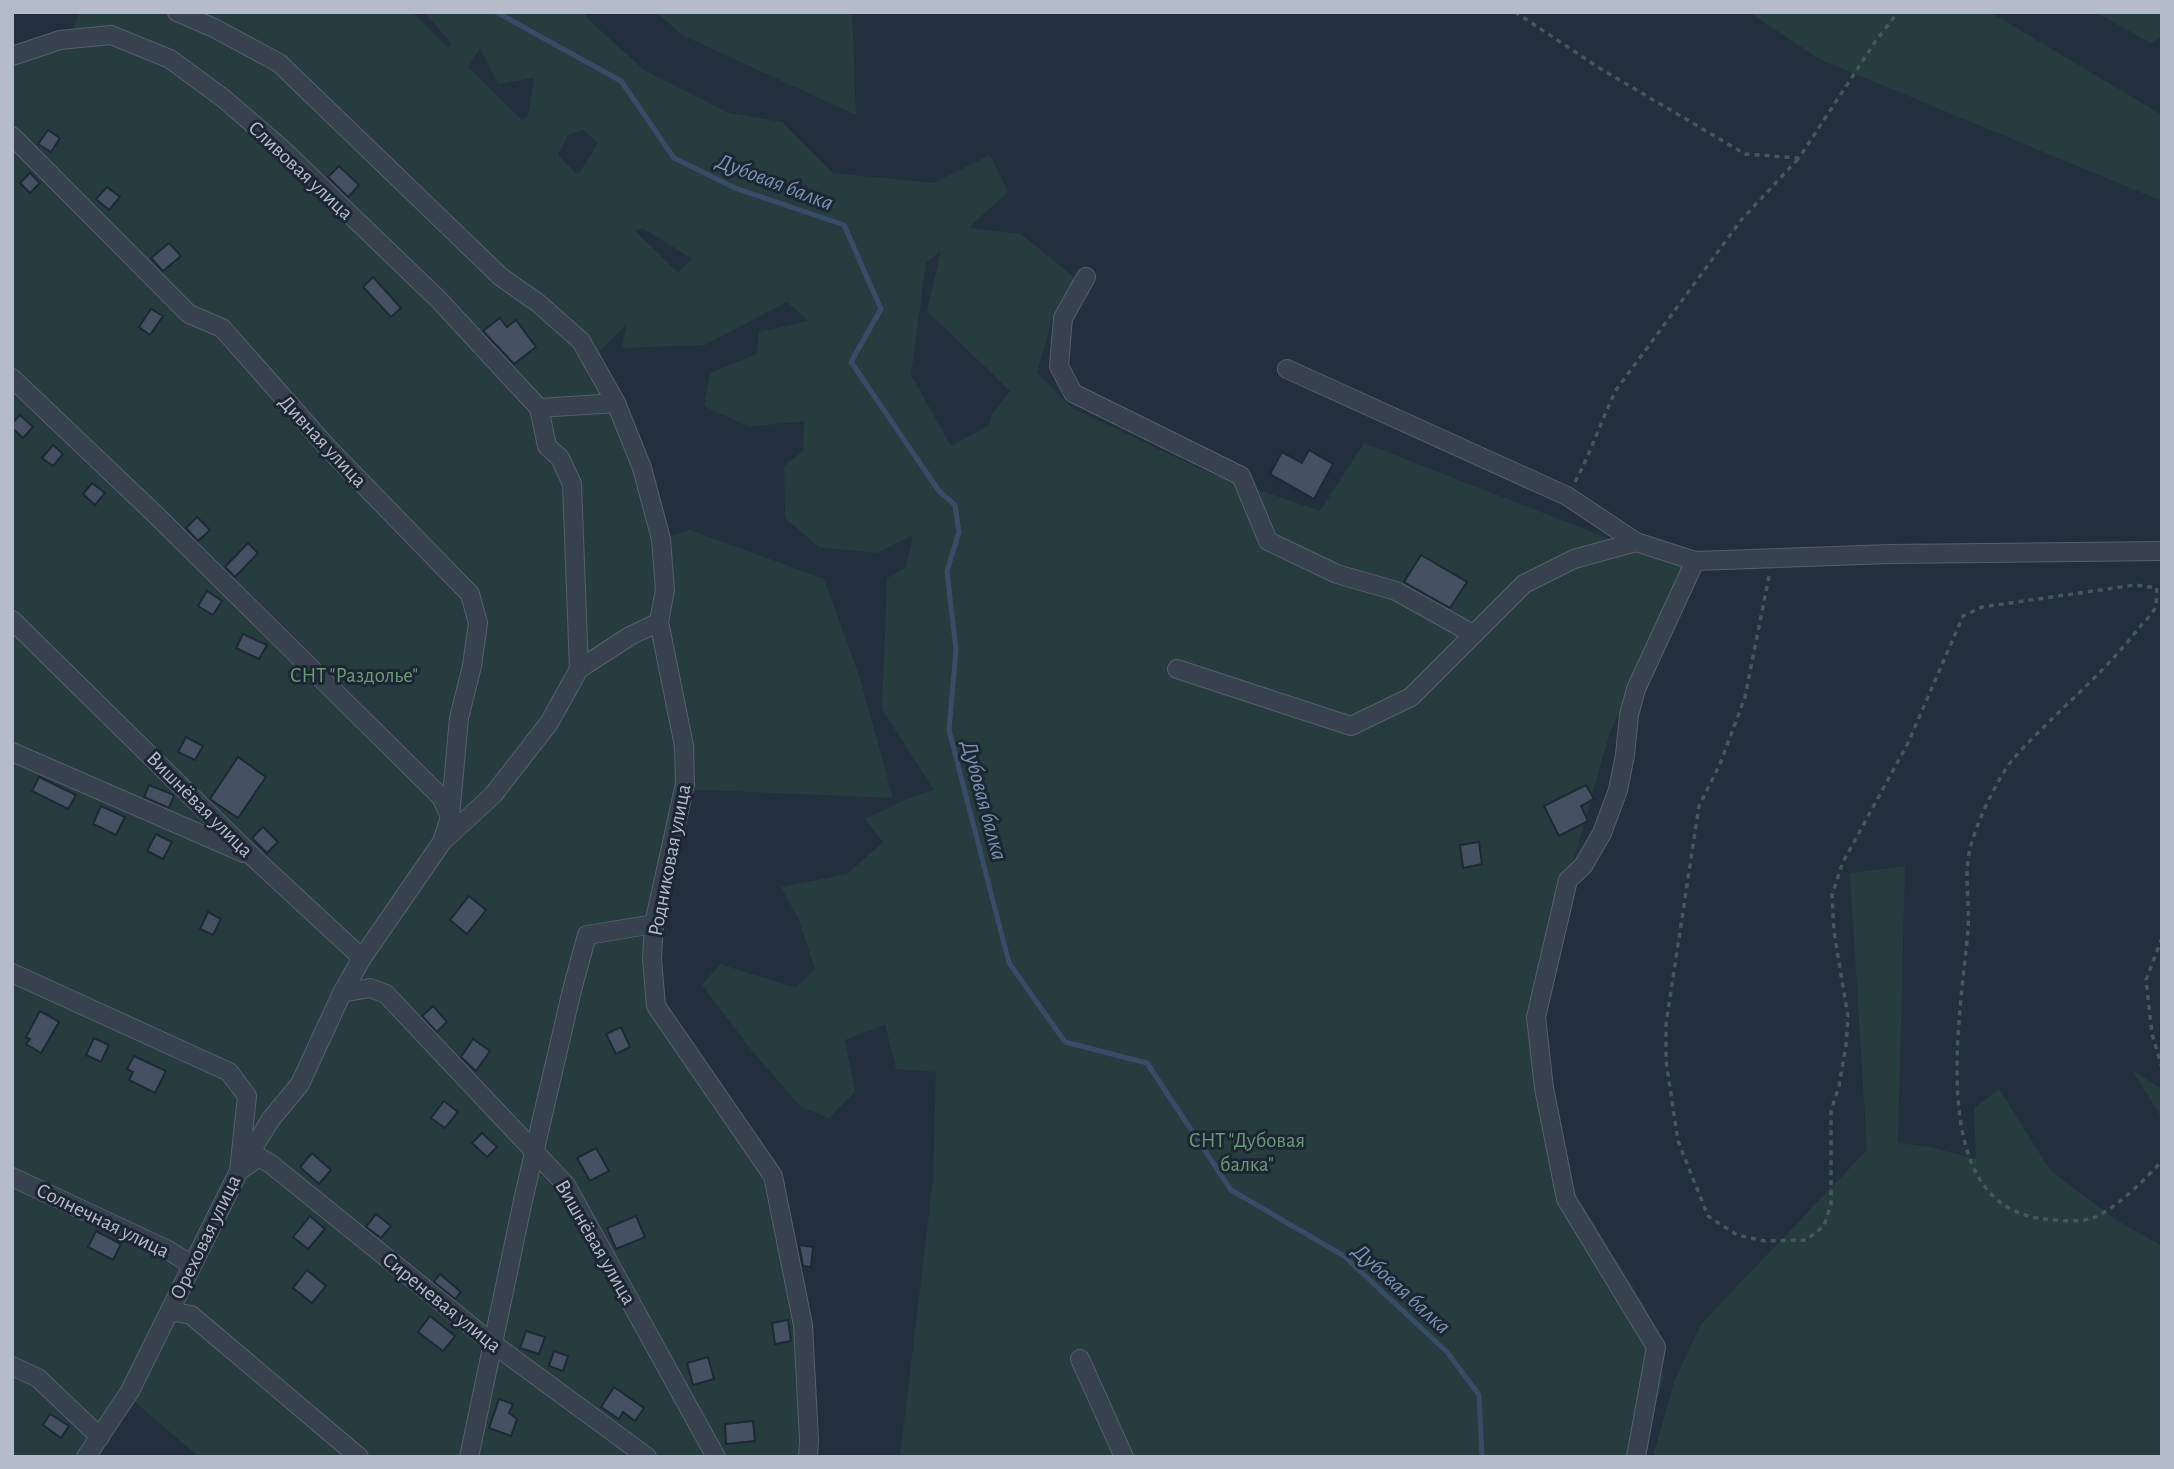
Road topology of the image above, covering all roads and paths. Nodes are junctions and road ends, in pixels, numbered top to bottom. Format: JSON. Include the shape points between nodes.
{"nodes":[{"id":1,"x":177,"y":12,"type":"edge"},
{"id":2,"x":1515,"y":12,"type":"edge"},
{"id":3,"x":1898,"y":12,"type":"edge"},
{"id":4,"x":12,"y":56,"type":"edge"},
{"id":5,"x":12,"y":136,"type":"edge"},
{"id":6,"x":1799,"y":158,"type":"junction"},
{"id":7,"x":1086,"y":276,"type":"dead end"},
{"id":8,"x":1287,"y":369,"type":"dead end"},
{"id":9,"x":12,"y":379,"type":"edge"},
{"id":10,"x":616,"y":403,"type":"junction"},
{"id":11,"x":538,"y":408,"type":"junction"},
{"id":12,"x":1566,"y":496,"type":"junction"},
{"id":13,"x":1636,"y":542,"type":"junction"},
{"id":14,"x":2162,"y":551,"type":"edge"},
{"id":15,"x":1773,"y":558,"type":"junction"},
{"id":16,"x":1695,"y":561,"type":"junction"},
{"id":17,"x":12,"y":620,"type":"edge"},
{"id":18,"x":659,"y":622,"type":"junction"},
{"id":19,"x":1473,"y":634,"type":"junction"},
{"id":20,"x":1177,"y":668,"type":"dead end"},
{"id":21,"x":579,"y":669,"type":"junction"},
{"id":22,"x":12,"y":752,"type":"edge"},
{"id":23,"x":450,"y":817,"type":"junction"},
{"id":24,"x":442,"y":842,"type":"junction"},
{"id":25,"x":253,"y":857,"type":"junction"},
{"id":26,"x":654,"y":924,"type":"junction"},
{"id":27,"x":2162,"y":938,"type":"edge"},
{"id":28,"x":362,"y":958,"type":"junction"},
{"id":29,"x":12,"y":973,"type":"edge"},
{"id":30,"x":342,"y":993,"type":"junction"},
{"id":31,"x":2162,"y":1067,"type":"edge"},
{"id":32,"x":536,"y":1151,"type":"junction"},
{"id":33,"x":2162,"y":1161,"type":"edge"},
{"id":34,"x":239,"y":1171,"type":"junction"},
{"id":35,"x":12,"y":1177,"type":"edge"},
{"id":36,"x":192,"y":1265,"type":"junction"},
{"id":37,"x":170,"y":1311,"type":"junction"},
{"id":38,"x":492,"y":1343,"type":"junction"},
{"id":39,"x":1080,"y":1359,"type":"dead end"},
{"id":40,"x":12,"y":1366,"type":"edge"},
{"id":41,"x":100,"y":1437,"type":"junction"},
{"id":42,"x":86,"y":1457,"type":"edge"},
{"id":43,"x":359,"y":1457,"type":"edge"},
{"id":44,"x":469,"y":1457,"type":"edge"},
{"id":45,"x":647,"y":1457,"type":"edge"},
{"id":46,"x":716,"y":1457,"type":"edge"},
{"id":47,"x":808,"y":1457,"type":"edge"},
{"id":48,"x":1124,"y":1457,"type":"edge"},
{"id":49,"x":1636,"y":1457,"type":"edge"}],
"edges":[{"from":1,"to":10,"type":"street","name":"Родниковая улица","via":[[278,63],[501,277],[581,341]]},
{"from":2,"to":6,"type":"path","via":[[1745,154]]},
{"from":3,"to":6,"type":"path"},
{"from":4,"to":11,"type":"street","name":"Сливовая улица","via":[[60,40],[111,35],[170,60],[281,148],[439,300]]},
{"from":5,"to":23,"type":"street","name":"Дивная улица","via":[[190,314],[222,328],[328,448],[470,594],[478,623],[459,718]]},
{"from":6,"to":12,"type":"path","via":[[1742,219],[1616,390],[1592,451]]},
{"from":7,"to":19,"type":"street","via":[[1063,318],[1059,366],[1073,393],[1241,476],[1268,541],[1337,574],[1396,591]]},
{"from":8,"to":12,"type":"street"},
{"from":9,"to":23,"type":"street","via":[[441,797]]},
{"from":10,"to":11,"type":"street"},
{"from":10,"to":18,"type":"street","name":"Родниковая улица","via":[[642,468],[661,539],[665,590]]},
{"from":11,"to":21,"type":"street","via":[[547,446],[560,458],[572,484]]},
{"from":12,"to":13,"type":"street"},
{"from":13,"to":16,"type":"street"},
{"from":13,"to":19,"type":"street","via":[[1574,559],[1524,584]]},
{"from":14,"to":15,"type":"street"},
{"from":15,"to":16,"type":"street"},
{"from":15,"to":33,"type":"path","via":[[1745,697],[1699,806],[1666,1024],[1666,1061],[1678,1141],[1708,1216],[1737,1235],[1765,1241],[1806,1240],[1824,1226],[1831,1204],[1831,1111],[1849,1017],[1832,895],[1843,862],[1908,743],[1963,616],[1982,607],[2135,585],[2157,587],[2155,607],[2121,652],[2011,761],[1971,845],[1965,876],[1968,926],[1957,1098],[1966,1148],[1984,1185],[2000,1204],[2026,1217],[2092,1218],[2122,1199]]},
{"from":16,"to":49,"type":"street","via":[[1636,689],[1618,790],[1602,833],[1583,866],[1568,880],[1536,1017],[1544,1088],[1566,1199],[1656,1347]]},
{"from":17,"to":25,"type":"street","name":"Вишнёвая улица"},
{"from":18,"to":21,"type":"street"},
{"from":18,"to":26,"type":"street","name":"Родниковая улица","via":[[684,746],[685,784]]},
{"from":19,"to":20,"type":"street","via":[[1411,697],[1351,726]]},
{"from":21,"to":24,"type":"street","via":[[549,723],[493,795]]},
{"from":22,"to":25,"type":"street"},
{"from":23,"to":24,"type":"street","name":"Дивная улица"},
{"from":24,"to":28,"type":"street"},
{"from":25,"to":28,"type":"street","name":"Вишнёвая улица"},
{"from":26,"to":32,"type":"street","via":[[587,935]]},
{"from":26,"to":47,"type":"street","name":"Родниковая улица","via":[[656,1006],[773,1176],[803,1325]]},
{"from":27,"to":31,"type":"path","via":[[2146,980],[2152,1034]]},
{"from":28,"to":30,"type":"street"},
{"from":29,"to":34,"type":"street","name":"Ореховая улица","via":[[229,1072],[247,1096]]},
{"from":30,"to":32,"type":"street","name":"Вишнёвая улица","via":[[370,988],[386,994]]},
{"from":30,"to":34,"type":"street","via":[[300,1084],[271,1119]]},
{"from":32,"to":38,"type":"street"},
{"from":32,"to":46,"type":"street","name":"Вишнёвая улица","via":[[566,1185]]},
{"from":34,"to":36,"type":"street","name":"Ореховая улица"},
{"from":34,"to":38,"type":"street","name":"Сиреневая улица","via":[[259,1157],[272,1165]]},
{"from":35,"to":36,"type":"street","name":"Солнечная улица"},
{"from":36,"to":37,"type":"street","name":"Ореховая улица"},
{"from":37,"to":41,"type":"street","name":"Ореховая улица","via":[[130,1391]]},
{"from":37,"to":43,"type":"street","via":[[191,1315]]},
{"from":38,"to":44,"type":"street"},
{"from":38,"to":45,"type":"street","name":"Сиреневая улица"},
{"from":39,"to":48,"type":"street"},
{"from":40,"to":41,"type":"street","via":[[38,1378]]},
{"from":41,"to":42,"type":"street","name":"Ореховая улица"}]}
